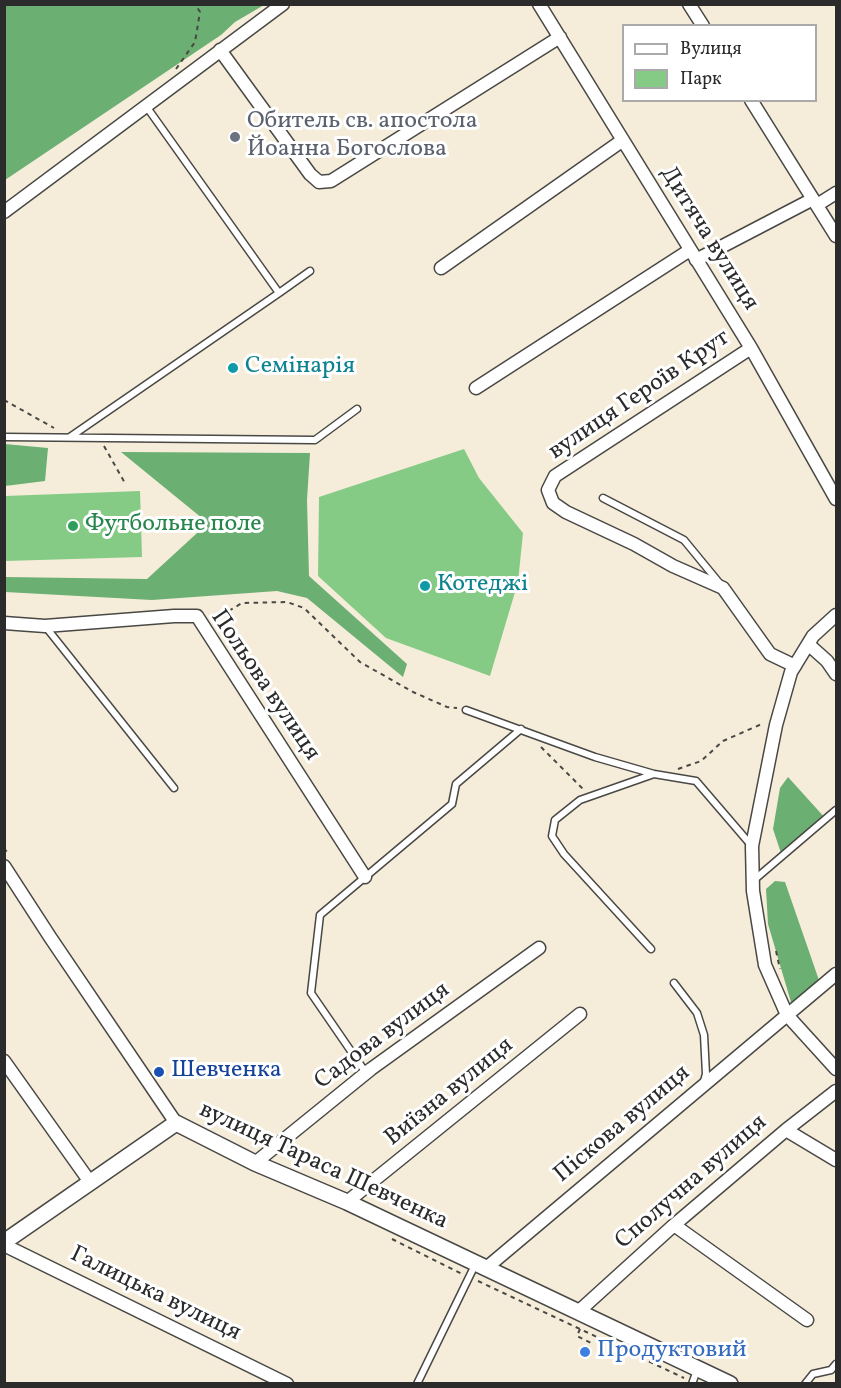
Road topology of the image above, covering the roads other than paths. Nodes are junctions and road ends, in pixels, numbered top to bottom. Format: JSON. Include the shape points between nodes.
{"nodes":[{"id":1,"x":284,"y":4,"type":"edge"},
{"id":2,"x":539,"y":4,"type":"edge"},
{"id":3,"x":689,"y":4,"type":"edge"},
{"id":4,"x":702,"y":24,"type":"edge"},
{"id":5,"x":560,"y":37,"type":"junction"},
{"id":6,"x":220,"y":50,"type":"junction"},
{"id":7,"x":751,"y":102,"type":"edge"},
{"id":8,"x":146,"y":106,"type":"junction"},
{"id":9,"x":623,"y":140,"type":"junction"},
{"id":10,"x":837,"y":194,"type":"edge"},
{"id":11,"x":815,"y":202,"type":"junction"},
{"id":12,"x":4,"y":212,"type":"edge"},
{"id":13,"x":837,"y":236,"type":"edge"},
{"id":14,"x":693,"y":255,"type":"junction"},
{"id":15,"x":441,"y":268,"type":"dead end"},
{"id":16,"x":310,"y":271,"type":"dead end"},
{"id":17,"x":279,"y":293,"type":"junction"},
{"id":18,"x":751,"y":348,"type":"junction"},
{"id":19,"x":476,"y":388,"type":"dead end"},
{"id":20,"x":357,"y":409,"type":"dead end"},
{"id":21,"x":4,"y":437,"type":"edge"},
{"id":22,"x":70,"y":437,"type":"junction"},
{"id":23,"x":603,"y":498,"type":"dead end"},
{"id":24,"x":837,"y":499,"type":"edge"},
{"id":25,"x":723,"y":588,"type":"junction"},
{"id":26,"x":837,"y":615,"type":"edge"},
{"id":27,"x":4,"y":623,"type":"edge"},
{"id":28,"x":45,"y":626,"type":"junction"},
{"id":29,"x":808,"y":644,"type":"junction"},
{"id":30,"x":795,"y":666,"type":"junction"},
{"id":31,"x":837,"y":674,"type":"edge"},
{"id":32,"x":466,"y":710,"type":"road end"},
{"id":33,"x":521,"y":729,"type":"junction"},
{"id":34,"x":654,"y":774,"type":"junction"},
{"id":35,"x":174,"y":788,"type":"dead end"},
{"id":36,"x":837,"y":810,"type":"edge"},
{"id":37,"x":752,"y":846,"type":"junction"},
{"id":38,"x":8,"y":862,"type":"edge"},
{"id":39,"x":365,"y":877,"type":"junction"},
{"id":40,"x":753,"y":880,"type":"junction"},
{"id":41,"x":539,"y":948,"type":"dead end"},
{"id":42,"x":651,"y":949,"type":"dead end"},
{"id":43,"x":837,"y":974,"type":"edge"},
{"id":44,"x":674,"y":983,"type":"dead end"},
{"id":45,"x":580,"y":1014,"type":"dead end"},
{"id":46,"x":787,"y":1015,"type":"junction"},
{"id":47,"x":4,"y":1061,"type":"edge"},
{"id":48,"x":837,"y":1069,"type":"edge"},
{"id":49,"x":366,"y":1074,"type":"junction"},
{"id":50,"x":703,"y":1085,"type":"junction"},
{"id":51,"x":837,"y":1091,"type":"edge"},
{"id":52,"x":176,"y":1123,"type":"junction"},
{"id":53,"x":786,"y":1130,"type":"junction"},
{"id":54,"x":837,"y":1160,"type":"edge"},
{"id":55,"x":255,"y":1163,"type":"junction"},
{"id":56,"x":90,"y":1182,"type":"junction"},
{"id":57,"x":347,"y":1202,"type":"junction"},
{"id":58,"x":674,"y":1225,"type":"junction"},
{"id":59,"x":4,"y":1243,"type":"edge"},
{"id":60,"x":477,"y":1270,"type":"junction"},
{"id":61,"x":578,"y":1312,"type":"junction"},
{"id":62,"x":807,"y":1320,"type":"dead end"},
{"id":63,"x":837,"y":1364,"type":"edge"},
{"id":64,"x":694,"y":1378,"type":"edge"},
{"id":65,"x":287,"y":1383,"type":"edge"},
{"id":66,"x":417,"y":1383,"type":"edge"},
{"id":67,"x":730,"y":1383,"type":"edge"},
{"id":68,"x":805,"y":1383,"type":"edge"}],
"edges":[{"from":1,"to":6,"type":"street"},
{"from":2,"to":5,"type":"street","name":"Дитяча вулиця"},
{"from":3,"to":4,"type":"street"},
{"from":5,"to":6,"type":"street","via":[[331,181],[320,182],[310,174]]},
{"from":5,"to":9,"type":"street","name":"Дитяча вулиця"},
{"from":6,"to":8,"type":"street"},
{"from":7,"to":11,"type":"street"},
{"from":8,"to":12,"type":"street"},
{"from":8,"to":17,"type":"lane"},
{"from":9,"to":14,"type":"street","name":"Дитяча вулиця"},
{"from":9,"to":15,"type":"street"},
{"from":10,"to":11,"type":"street"},
{"from":11,"to":13,"type":"street"},
{"from":11,"to":14,"type":"street"},
{"from":14,"to":18,"type":"street","name":"Дитяча вулиця"},
{"from":14,"to":19,"type":"street"},
{"from":16,"to":17,"type":"lane"},
{"from":17,"to":22,"type":"lane"},
{"from":18,"to":24,"type":"street","name":"Дитяча вулиця"},
{"from":18,"to":25,"type":"street","name":"вулиця Героїв Крут","via":[[555,476],[548,490],[553,503],[566,512]]},
{"from":20,"to":22,"type":"lane","via":[[315,440]]},
{"from":21,"to":22,"type":"lane"},
{"from":23,"to":25,"type":"lane","via":[[684,540]]},
{"from":25,"to":30,"type":"street","via":[[771,654]]},
{"from":26,"to":29,"type":"street"},
{"from":27,"to":28,"type":"street","name":"Польова вулиця"},
{"from":28,"to":35,"type":"lane"},
{"from":28,"to":39,"type":"street","name":"Польова вулиця","via":[[197,616]]},
{"from":29,"to":30,"type":"street"},
{"from":29,"to":31,"type":"street"},
{"from":30,"to":37,"type":"street","via":[[781,708]]},
{"from":32,"to":33,"type":"lane"},
{"from":33,"to":34,"type":"lane"},
{"from":33,"to":39,"type":"lane","via":[[456,784],[452,804]]},
{"from":34,"to":37,"type":"lane","via":[[696,781]]},
{"from":34,"to":42,"type":"lane","via":[[580,800],[555,820],[552,837]]},
{"from":36,"to":40,"type":"lane"},
{"from":37,"to":40,"type":"street"},
{"from":38,"to":52,"type":"street","name":"вулиця Тараса Шевченка","via":[[50,937]]},
{"from":39,"to":49,"type":"lane","via":[[320,915],[311,993]]},
{"from":40,"to":46,"type":"street","via":[[765,965]]},
{"from":41,"to":49,"type":"street","name":"Садова вулиця"},
{"from":43,"to":46,"type":"street","name":"Піскова вулиця"},
{"from":44,"to":50,"type":"lane","via":[[697,1013],[704,1035]]},
{"from":45,"to":57,"type":"street","name":"Виїзна вулиця"},
{"from":46,"to":48,"type":"street"},
{"from":46,"to":50,"type":"street","name":"Піскова вулиця"},
{"from":47,"to":56,"type":"street"},
{"from":49,"to":55,"type":"street","name":"Садова вулиця"},
{"from":50,"to":60,"type":"street","name":"Піскова вулиця"},
{"from":51,"to":53,"type":"street","name":"Сполучна вулиця"},
{"from":52,"to":55,"type":"street","name":"вулиця Тараса Шевченка"},
{"from":52,"to":56,"type":"street"},
{"from":53,"to":54,"type":"street"},
{"from":53,"to":58,"type":"street","name":"Сполучна вулиця"},
{"from":55,"to":57,"type":"street","name":"вулиця Тараса Шевченка"},
{"from":56,"to":59,"type":"street"},
{"from":57,"to":60,"type":"street","name":"вулиця Тараса Шевченка"},
{"from":58,"to":61,"type":"street","name":"Сполучна вулиця"},
{"from":58,"to":62,"type":"street"},
{"from":59,"to":65,"type":"street","name":"Галицька вулиця"},
{"from":60,"to":61,"type":"street","name":"вулиця Тараса Шевченка"},
{"from":60,"to":66,"type":"lane"},
{"from":61,"to":64,"type":"street","name":"вулиця Тараса Шевченка"},
{"from":63,"to":68,"type":"lane","via":[[831,1370],[813,1374]]},
{"from":64,"to":67,"type":"street","name":"вулиця Тараса Шевченка"}]}
